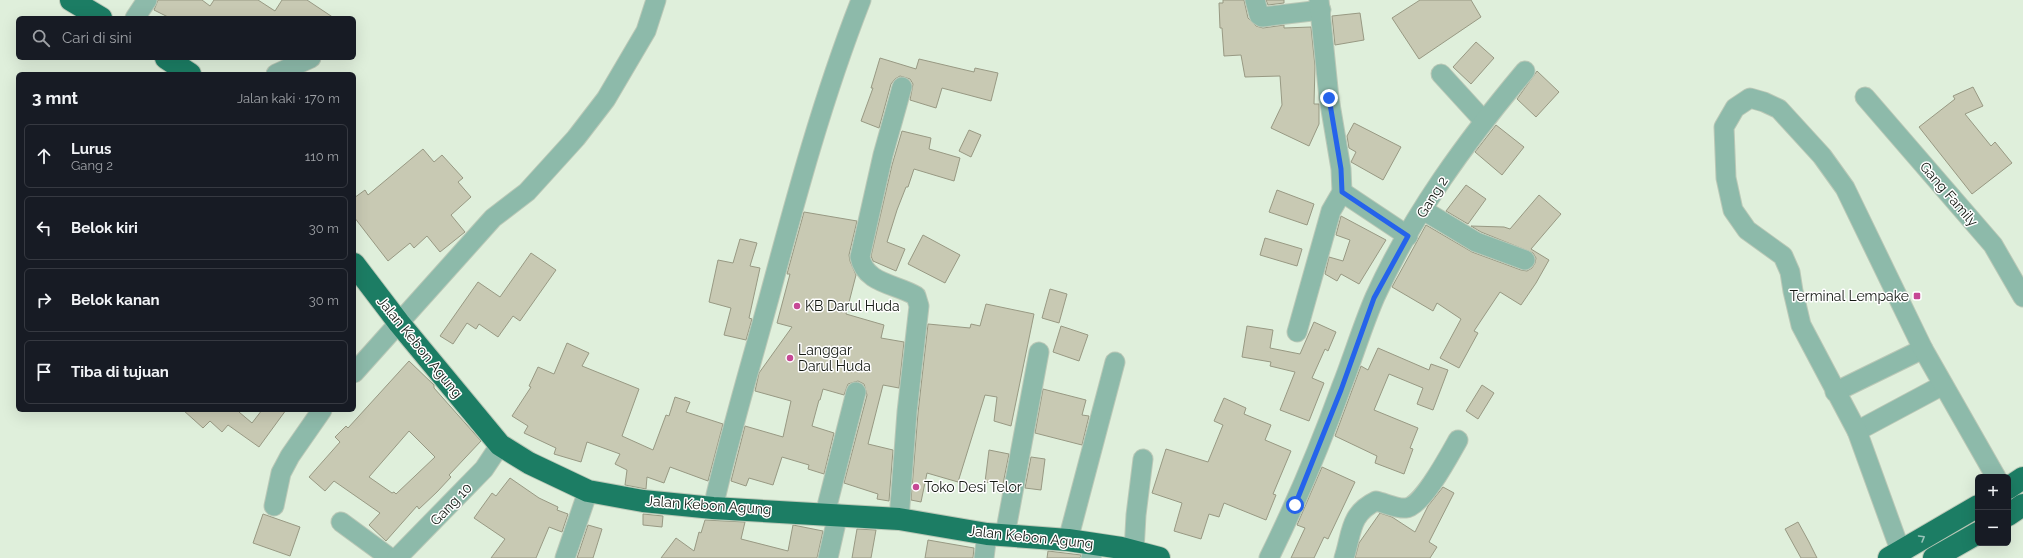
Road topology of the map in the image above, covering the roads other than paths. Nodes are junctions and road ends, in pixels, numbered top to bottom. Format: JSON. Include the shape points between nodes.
{"nodes":[{"id":1,"x":71,"y":0,"type":"edge"},
{"id":2,"x":147,"y":0,"type":"edge"},
{"id":3,"x":656,"y":0,"type":"edge"},
{"id":4,"x":861,"y":0,"type":"edge"},
{"id":5,"x":1255,"y":0,"type":"edge"},
{"id":6,"x":1320,"y":5,"type":"edge"},
{"id":7,"x":99,"y":16,"type":"edge"},
{"id":8,"x":136,"y":16,"type":"edge"},
{"id":9,"x":169,"y":60,"type":"edge"},
{"id":10,"x":307,"y":60,"type":"edge"},
{"id":11,"x":1525,"y":71,"type":"dead end"},
{"id":12,"x":187,"y":72,"type":"edge"},
{"id":13,"x":280,"y":72,"type":"edge"},
{"id":14,"x":1441,"y":74,"type":"dead end"},
{"id":15,"x":902,"y":87,"type":"dead end"},
{"id":16,"x":1865,"y":97,"type":"dead end"},
{"id":17,"x":1483,"y":120,"type":"junction"},
{"id":18,"x":1342,"y":192,"type":"junction"},
{"id":19,"x":1423,"y":210,"type":"junction"},
{"id":20,"x":1408,"y":236,"type":"junction"},
{"id":21,"x":1525,"y":260,"type":"dead end"},
{"id":22,"x":356,"y":272,"type":"edge"},
{"id":23,"x":2023,"y":297,"type":"edge"},
{"id":24,"x":399,"y":323,"type":"junction"},
{"id":25,"x":1297,"y":332,"type":"dead end"},
{"id":26,"x":1923,"y":349,"type":"junction"},
{"id":27,"x":1039,"y":352,"type":"dead end"},
{"id":28,"x":1115,"y":362,"type":"dead end"},
{"id":29,"x":356,"y":371,"type":"edge"},
{"id":30,"x":1943,"y":385,"type":"junction"},
{"id":31,"x":856,"y":392,"type":"dead end"},
{"id":32,"x":1835,"y":392,"type":"junction"},
{"id":33,"x":321,"y":412,"type":"edge"},
{"id":34,"x":1857,"y":431,"type":"junction"},
{"id":35,"x":1458,"y":440,"type":"dead end"},
{"id":36,"x":500,"y":445,"type":"junction"},
{"id":37,"x":1143,"y":459,"type":"dead end"},
{"id":38,"x":1994,"y":474,"type":"edge"},
{"id":39,"x":2023,"y":478,"type":"edge"},
{"id":40,"x":2011,"y":486,"type":"edge"},
{"id":41,"x":588,"y":491,"type":"junction"},
{"id":42,"x":274,"y":506,"type":"dead end"},
{"id":43,"x":713,"y":508,"type":"junction"},
{"id":44,"x":1975,"y":508,"type":"edge"},
{"id":45,"x":832,"y":514,"type":"junction"},
{"id":46,"x":899,"y":519,"type":"junction"},
{"id":47,"x":341,"y":522,"type":"dead end"},
{"id":48,"x":996,"y":534,"type":"junction"},
{"id":49,"x":1975,"y":535,"type":"edge"},
{"id":50,"x":1068,"y":540,"type":"junction"},
{"id":51,"x":1093,"y":551,"type":"edge"},
{"id":52,"x":1134,"y":551,"type":"junction"},
{"id":53,"x":1946,"y":555,"type":"edge"},
{"id":54,"x":1897,"y":556,"type":"edge"},
{"id":55,"x":390,"y":558,"type":"edge"},
{"id":56,"x":397,"y":558,"type":"edge"},
{"id":57,"x":564,"y":558,"type":"edge"},
{"id":58,"x":828,"y":558,"type":"edge"},
{"id":59,"x":984,"y":558,"type":"edge"},
{"id":60,"x":1159,"y":558,"type":"edge"},
{"id":61,"x":1269,"y":558,"type":"edge"},
{"id":62,"x":1344,"y":558,"type":"edge"}],
"edges":[{"from":1,"to":7,"type":"highway"},
{"from":2,"to":8,"type":"street"},
{"from":3,"to":24,"type":"street","via":[[646,32],[606,99],[576,138],[527,192],[493,218]]},
{"from":4,"to":43,"type":"street","via":[[836,64],[811,143]]},
{"from":5,"to":6,"type":"street","via":[[1259,15],[1262,17]]},
{"from":6,"to":18,"type":"street"},
{"from":9,"to":12,"type":"highway"},
{"from":10,"to":13,"type":"street"},
{"from":11,"to":17,"type":"street","name":"Gang 2"},
{"from":14,"to":17,"type":"street"},
{"from":15,"to":46,"type":"street","via":[[883,155],[860,257],[861,266],[874,279],[916,296],[919,306],[907,412]]},
{"from":16,"to":23,"type":"street","name":"Gang Family","via":[[1993,245]]},
{"from":17,"to":19,"type":"street","name":"Gang 2"},
{"from":18,"to":20,"type":"street"},
{"from":18,"to":25,"type":"street","via":[[1331,211]]},
{"from":19,"to":20,"type":"street","name":"Gang 2"},
{"from":19,"to":21,"type":"street","via":[[1476,242]]},
{"from":20,"to":61,"type":"street","name":"Gang 2","via":[[1374,298],[1295,505]]},
{"from":22,"to":24,"type":"highway","name":"Jalan Kebon Agung"},
{"from":24,"to":29,"type":"street"},
{"from":24,"to":36,"type":"highway","name":"Jalan Kebon Agung"},
{"from":26,"to":30,"type":"street"},
{"from":26,"to":32,"type":"street"},
{"from":26,"to":32,"type":"street","via":[[1845,188],[1822,156],[1779,109],[1750,98],[1735,108],[1724,127],[1726,178],[1733,210],[1747,230],[1783,256],[1790,272],[1801,324]]},
{"from":27,"to":48,"type":"street"},
{"from":28,"to":50,"type":"street"},
{"from":30,"to":34,"type":"street"},
{"from":30,"to":38,"type":"street"},
{"from":31,"to":45,"type":"street"},
{"from":32,"to":34,"type":"street"},
{"from":33,"to":42,"type":"street","via":[[281,473]]},
{"from":34,"to":54,"type":"street"},
{"from":35,"to":62,"type":"street","via":[[1429,489],[1412,507],[1405,509],[1376,501],[1366,505],[1349,534]]},
{"from":36,"to":41,"type":"highway","name":"Jalan Kebon Agung"},
{"from":36,"to":56,"type":"street","name":"Gang 10","via":[[484,469]]},
{"from":37,"to":52,"type":"street"},
{"from":39,"to":40,"type":"highway"},
{"from":41,"to":43,"type":"highway","name":"Jalan Kebon Agung","via":[[643,501]]},
{"from":41,"to":57,"type":"street"},
{"from":43,"to":45,"type":"highway","name":"Jalan Kebon Agung"},
{"from":54,"to":44,"type":"highway","one_way":true},
{"from":45,"to":46,"type":"highway","name":"Jalan Kebon Agung"},
{"from":45,"to":58,"type":"street"},
{"from":46,"to":48,"type":"highway","name":"Jalan Kebon Agung"},
{"from":47,"to":55,"type":"street"},
{"from":48,"to":50,"type":"highway","name":"Jalan Kebon Agung"},
{"from":48,"to":59,"type":"street"},
{"from":49,"to":53,"type":"highway"},
{"from":50,"to":51,"type":"highway","name":"Jalan Kebon Agung"},
{"from":51,"to":52,"type":"highway","name":"Jalan Kebon Agung"},
{"from":52,"to":60,"type":"highway","name":"Jalan Kebon Agung"}]}
